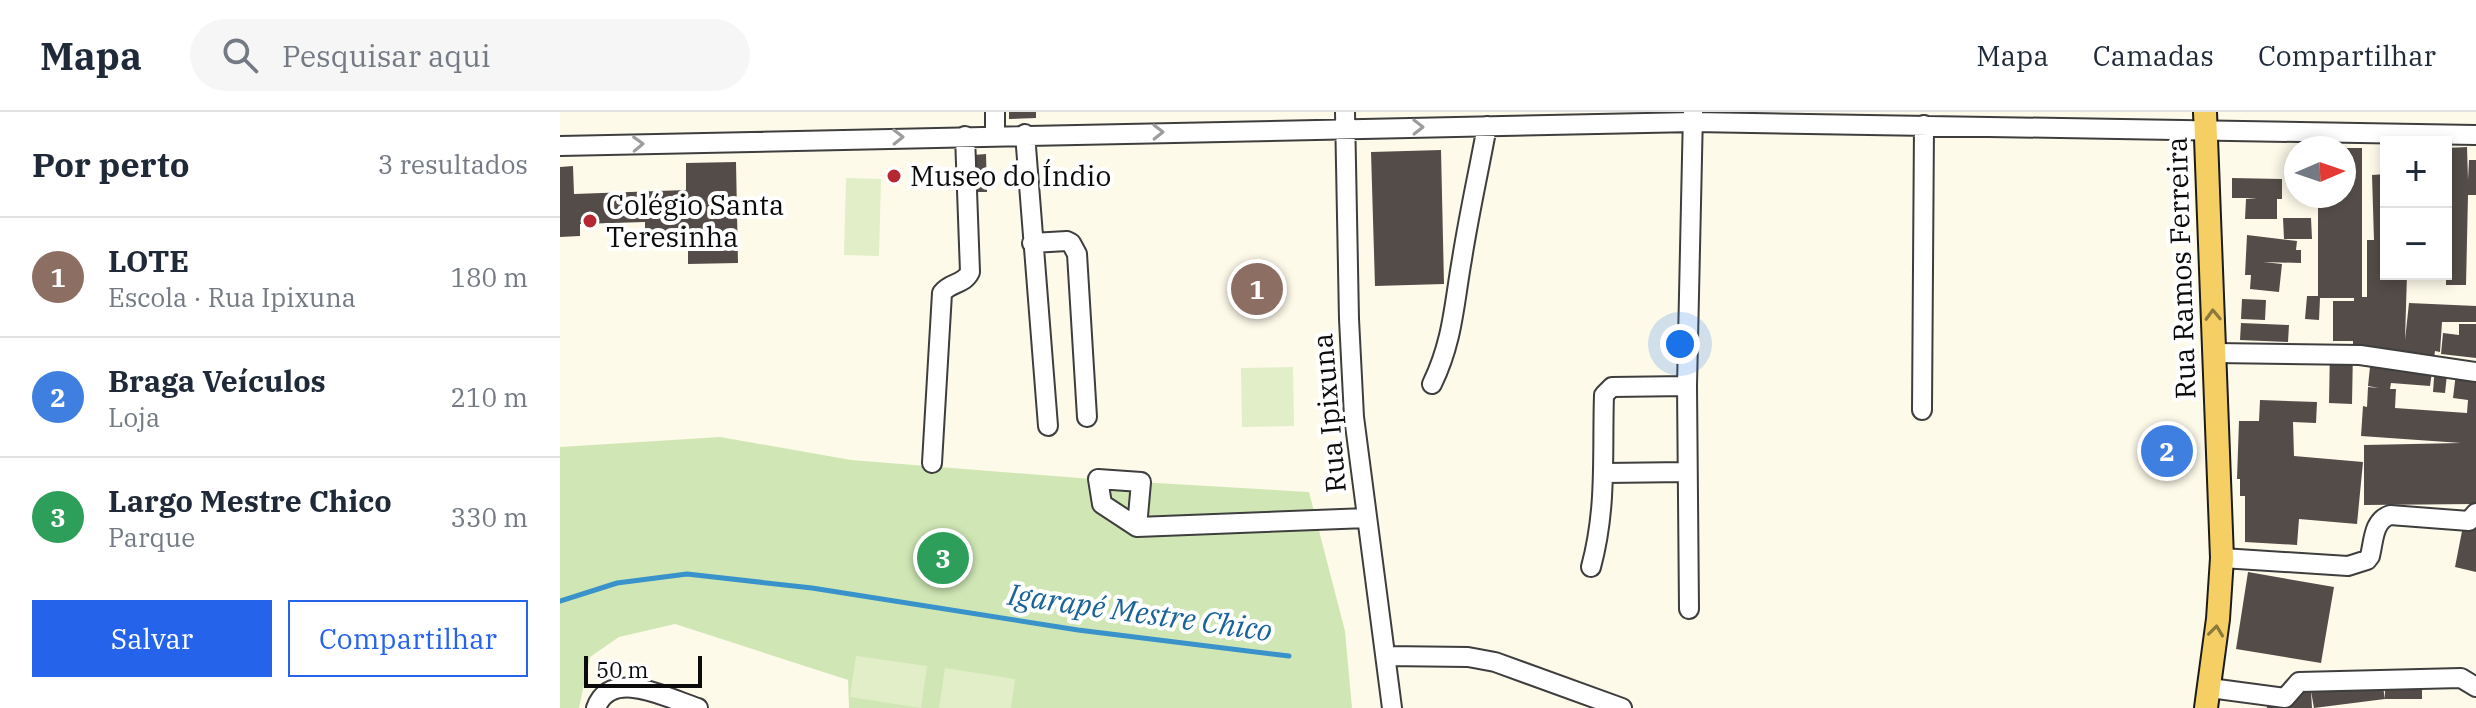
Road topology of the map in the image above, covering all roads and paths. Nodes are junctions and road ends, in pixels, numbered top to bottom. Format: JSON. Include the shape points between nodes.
{"nodes":[{"id":1,"x":995,"y":112,"type":"edge"},
{"id":2,"x":1694,"y":117,"type":"edge"},
{"id":3,"x":1454,"y":119,"type":"edge"},
{"id":4,"x":1345,"y":120,"type":"edge"},
{"id":5,"x":2205,"y":120,"type":"edge"},
{"id":6,"x":1924,"y":125,"type":"junction"},
{"id":7,"x":1487,"y":126,"type":"junction"},
{"id":8,"x":1025,"y":134,"type":"junction"},
{"id":9,"x":995,"y":135,"type":"junction"},
{"id":10,"x":2476,"y":135,"type":"edge"},
{"id":11,"x":965,"y":136,"type":"junction"},
{"id":12,"x":560,"y":146,"type":"edge"},
{"id":13,"x":1032,"y":243,"type":"junction"},
{"id":14,"x":2215,"y":353,"type":"junction"},
{"id":15,"x":2476,"y":372,"type":"edge"},
{"id":16,"x":1432,"y":384,"type":"dead end"},
{"id":17,"x":1687,"y":386,"type":"junction"},
{"id":18,"x":1922,"y":410,"type":"dead end"},
{"id":19,"x":1087,"y":417,"type":"dead end"},
{"id":20,"x":1048,"y":426,"type":"dead end"},
{"id":21,"x":932,"y":463,"type":"dead end"},
{"id":22,"x":1687,"y":472,"type":"junction"},
{"id":23,"x":1605,"y":473,"type":"junction"},
{"id":24,"x":2472,"y":517,"type":"edge"},
{"id":25,"x":1367,"y":518,"type":"junction"},
{"id":26,"x":1137,"y":527,"type":"dead end"},
{"id":27,"x":2222,"y":558,"type":"junction"},
{"id":28,"x":1591,"y":567,"type":"dead end"},
{"id":29,"x":1689,"y":609,"type":"dead end"},
{"id":30,"x":1387,"y":656,"type":"junction"},
{"id":31,"x":2476,"y":687,"type":"edge"},
{"id":32,"x":2208,"y":698,"type":"edge"},
{"id":33,"x":666,"y":703,"type":"edge"},
{"id":34,"x":596,"y":708,"type":"edge"},
{"id":35,"x":698,"y":708,"type":"edge"},
{"id":36,"x":1392,"y":708,"type":"edge"},
{"id":37,"x":1622,"y":708,"type":"edge"}],
"edges":[{"from":1,"to":9,"type":"street"},
{"from":2,"to":6,"type":"street"},
{"from":2,"to":7,"type":"street"},
{"from":2,"to":17,"type":"street"},
{"from":4,"to":3,"type":"street","one_way":true},
{"from":3,"to":7,"type":"street"},
{"from":8,"to":4,"type":"street","one_way":true},
{"from":4,"to":25,"type":"street","name":"Rua Ipixuna","via":[[1353,403]]},
{"from":5,"to":6,"type":"street"},
{"from":5,"to":10,"type":"street"},
{"from":14,"to":5,"type":"main road","name":"Rua Ramos Ferreira","one_way":true},
{"from":6,"to":18,"type":"street"},
{"from":7,"to":16,"type":"street","via":[[1452,333]]},
{"from":8,"to":9,"type":"street"},
{"from":8,"to":13,"type":"street"},
{"from":9,"to":11,"type":"street"},
{"from":12,"to":11,"type":"street","one_way":true},
{"from":11,"to":21,"type":"street","via":[[970,272],[942,293]]},
{"from":13,"to":19,"type":"street","via":[[1067,241],[1077,254]]},
{"from":13,"to":20,"type":"street"},
{"from":14,"to":15,"type":"street","via":[[2360,355]]},
{"from":14,"to":27,"type":"main road","name":"Rua Ramos Ferreira"},
{"from":17,"to":22,"type":"street"},
{"from":17,"to":23,"type":"street","via":[[1608,390]]},
{"from":22,"to":23,"type":"street"},
{"from":22,"to":29,"type":"street"},
{"from":23,"to":28,"type":"street"},
{"from":24,"to":27,"type":"street","via":[[2384,517],[2367,560],[2348,566]]},
{"from":25,"to":26,"type":"street"},
{"from":25,"to":30,"type":"street","name":"Rua Ipixuna"},
{"from":32,"to":27,"type":"main road","name":"Rua Ramos Ferreira","one_way":true},
{"from":30,"to":36,"type":"street","name":"Rua Ipixuna"},
{"from":30,"to":37,"type":"street","via":[[1495,662]]},
{"from":31,"to":32,"type":"street","via":[[2461,678],[2299,682],[2285,698]]},
{"from":33,"to":34,"type":"street","via":[[638,688],[624,687],[610,689]]},
{"from":33,"to":35,"type":"street"}]}
